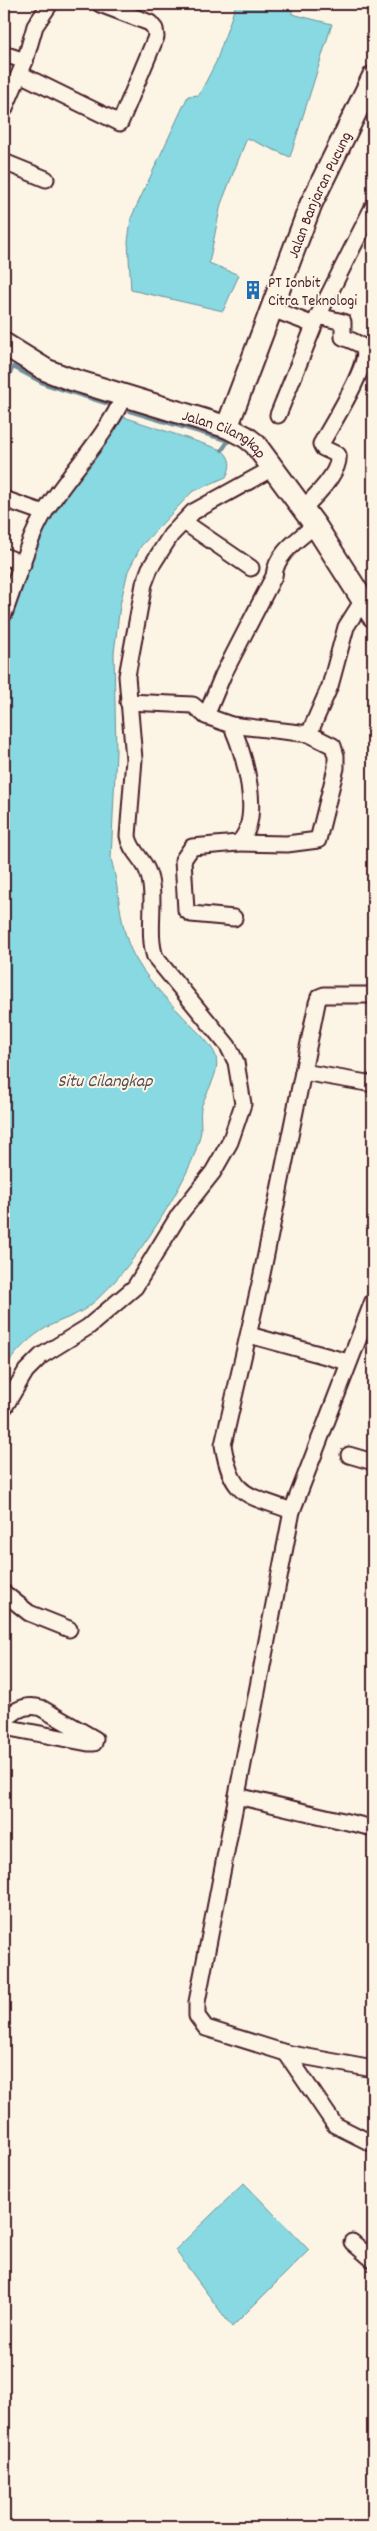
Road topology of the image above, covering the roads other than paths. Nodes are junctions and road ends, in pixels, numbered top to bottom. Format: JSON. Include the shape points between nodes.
{"nodes":[{"id":1,"x":50,"y":4,"type":"edge"},
{"id":2,"x":100,"y":4,"type":"edge"},
{"id":3,"x":4,"y":54,"type":"edge"},
{"id":4,"x":22,"y":67,"type":"junction"},
{"id":5,"x":373,"y":77,"type":"edge"},
{"id":6,"x":4,"y":110,"type":"edge"},
{"id":7,"x":4,"y":162,"type":"edge"},
{"id":8,"x":46,"y":179,"type":"dead end"},
{"id":9,"x":373,"y":207,"type":"edge"},
{"id":10,"x":277,"y":311,"type":"junction"},
{"id":11,"x":316,"y":320,"type":"junction"},
{"id":12,"x":5,"y":349,"type":"edge"},
{"id":13,"x":124,"y":396,"type":"junction"},
{"id":14,"x":278,"y":415,"type":"dead end"},
{"id":15,"x":234,"y":431,"type":"junction"},
{"id":16,"x":272,"y":468,"type":"junction"},
{"id":17,"x":4,"y":499,"type":"edge"},
{"id":18,"x":44,"y":513,"type":"junction"},
{"id":19,"x":309,"y":517,"type":"junction"},
{"id":20,"x":184,"y":522,"type":"junction"},
{"id":21,"x":4,"y":556,"type":"edge"},
{"id":22,"x":23,"y":564,"type":"junction"},
{"id":23,"x":251,"y":568,"type":"dead end"},
{"id":24,"x":368,"y":608,"type":"edge"},
{"id":25,"x":4,"y":614,"type":"edge"},
{"id":26,"x":128,"y":702,"type":"junction"},
{"id":27,"x":206,"y":716,"type":"junction"},
{"id":28,"x":231,"y":725,"type":"junction"},
{"id":29,"x":309,"y":734,"type":"junction"},
{"id":30,"x":238,"y":843,"type":"junction"},
{"id":31,"x":234,"y":918,"type":"dead end"},
{"id":32,"x":373,"y":995,"type":"edge"},
{"id":33,"x":303,"y":1072,"type":"junction"},
{"id":34,"x":373,"y":1084,"type":"edge"},
{"id":35,"x":373,"y":1301,"type":"edge"},
{"id":36,"x":249,"y":1335,"type":"junction"},
{"id":37,"x":348,"y":1362,"type":"junction"},
{"id":38,"x":4,"y":1408,"type":"edge"},
{"id":39,"x":349,"y":1455,"type":"dead end"},
{"id":40,"x":373,"y":1462,"type":"edge"},
{"id":41,"x":292,"y":1511,"type":"junction"},
{"id":42,"x":4,"y":1593,"type":"edge"},
{"id":43,"x":69,"y":1629,"type":"dead end"},
{"id":44,"x":4,"y":1722,"type":"edge"},
{"id":45,"x":4,"y":1727,"type":"edge"},
{"id":46,"x":237,"y":1796,"type":"junction"},
{"id":47,"x":373,"y":1828,"type":"edge"},
{"id":48,"x":286,"y":2053,"type":"junction"},
{"id":49,"x":373,"y":2069,"type":"edge"},
{"id":50,"x":373,"y":2144,"type":"edge"},
{"id":51,"x":352,"y":2242,"type":"dead end"},
{"id":52,"x":373,"y":2260,"type":"edge"}],
"edges":[{"from":1,"to":4,"type":"street","via":[[35,26]]},
{"from":2,"to":4,"type":"street","via":[[150,23],[155,29],[156,37],[120,123]]},
{"from":3,"to":4,"type":"street"},
{"from":4,"to":6,"type":"street"},
{"from":5,"to":10,"type":"street","name":"Jalan Banjaran Pucung","via":[[321,181]]},
{"from":7,"to":8,"type":"street"},
{"from":9,"to":11,"type":"street"},
{"from":10,"to":11,"type":"street"},
{"from":10,"to":15,"type":"street","name":"Jalan Banjaran Pucung"},
{"from":11,"to":14,"type":"street"},
{"from":11,"to":19,"type":"street","via":[[343,322],[343,337],[362,346],[365,352],[361,371],[321,444],[338,455],[338,463]]},
{"from":12,"to":13,"type":"street","name":"Jalan Cilangkap","via":[[46,370]]},
{"from":13,"to":15,"type":"street","name":"Jalan Cilangkap"},
{"from":13,"to":18,"type":"street","via":[[112,419]]},
{"from":15,"to":16,"type":"street","name":"Jalan Cilangkap","via":[[255,444]]},
{"from":16,"to":19,"type":"street","name":"Jalan Cilangkap"},
{"from":16,"to":20,"type":"street","via":[[206,505]]},
{"from":17,"to":18,"type":"street"},
{"from":18,"to":22,"type":"street"},
{"from":19,"to":24,"type":"street","name":"Jalan Cilangkap"},
{"from":19,"to":27,"type":"street","via":[[276,565],[274,576]]},
{"from":20,"to":23,"type":"street"},
{"from":20,"to":26,"type":"street","via":[[171,535],[144,584],[127,676]]},
{"from":21,"to":22,"type":"street"},
{"from":22,"to":25,"type":"street"},
{"from":24,"to":29,"type":"street","via":[[346,627],[330,686]]},
{"from":26,"to":27,"type":"street","via":[[193,705]]},
{"from":26,"to":38,"type":"street","via":[[134,759],[128,836],[132,848],[148,870],[155,957],[228,1046],[236,1062],[243,1104],[230,1142],[213,1172],[179,1215],[135,1287],[88,1327],[41,1356],[26,1371]]},
{"from":27,"to":28,"type":"street"},
{"from":28,"to":29,"type":"street"},
{"from":28,"to":30,"type":"street","via":[[242,746],[250,779],[247,830]]},
{"from":29,"to":30,"type":"street","via":[[333,746],[336,756],[336,768],[318,840],[287,844]]},
{"from":30,"to":31,"type":"street","via":[[192,847],[183,860],[186,910],[191,914]]},
{"from":32,"to":33,"type":"street","via":[[319,997]]},
{"from":33,"to":34,"type":"street"},
{"from":33,"to":36,"type":"street"},
{"from":35,"to":37,"type":"street"},
{"from":36,"to":37,"type":"street"},
{"from":36,"to":41,"type":"street","via":[[224,1445],[228,1471],[240,1491]]},
{"from":37,"to":41,"type":"street"},
{"from":39,"to":40,"type":"street"},
{"from":41,"to":46,"type":"street"},
{"from":42,"to":43,"type":"street","via":[[29,1613]]},
{"from":44,"to":45,"type":"street","via":[[12,1712],[32,1705],[95,1739],[94,1743],[88,1743]]},
{"from":46,"to":47,"type":"street"},
{"from":46,"to":48,"type":"street","via":[[196,2002],[197,2016],[206,2028]]},
{"from":48,"to":49,"type":"street"},
{"from":48,"to":50,"type":"street","via":[[335,2125]]},
{"from":51,"to":52,"type":"street"}]}
